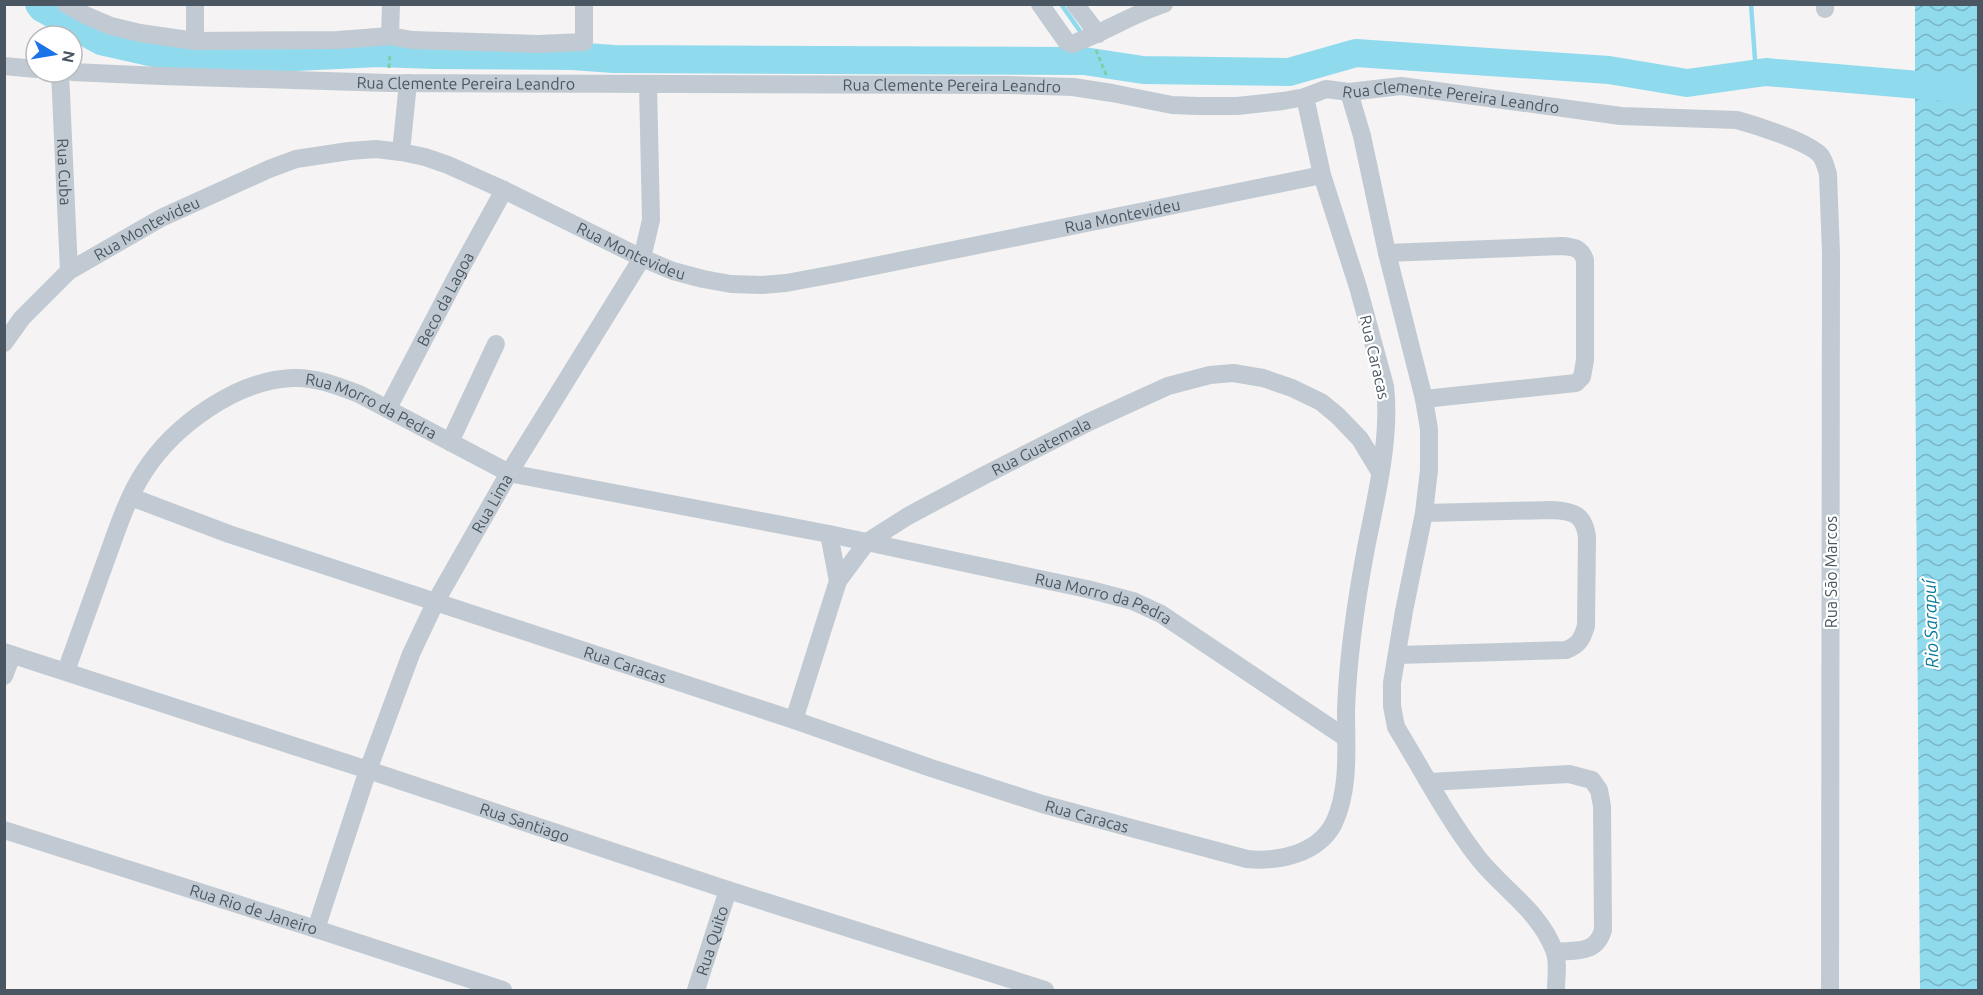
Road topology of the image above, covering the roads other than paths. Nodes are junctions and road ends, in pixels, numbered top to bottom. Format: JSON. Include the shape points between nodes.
{"nodes":[{"id":1,"x":66,"y":4,"type":"edge"},
{"id":2,"x":195,"y":4,"type":"edge"},
{"id":3,"x":391,"y":4,"type":"edge"},
{"id":4,"x":584,"y":4,"type":"edge"},
{"id":5,"x":1040,"y":4,"type":"edge"},
{"id":6,"x":1076,"y":4,"type":"edge"},
{"id":7,"x":1164,"y":4,"type":"edge"},
{"id":8,"x":1088,"y":40,"type":"junction"},
{"id":9,"x":195,"y":41,"type":"junction"},
{"id":10,"x":390,"y":45,"type":"junction"},
{"id":11,"x":4,"y":66,"type":"edge"},
{"id":12,"x":24,"y":68,"type":"edge"},
{"id":13,"x":84,"y":73,"type":"edge"},
{"id":14,"x":408,"y":83,"type":"junction"},
{"id":15,"x":61,"y":84,"type":"edge"},
{"id":16,"x":648,"y":84,"type":"junction"},
{"id":17,"x":1349,"y":92,"type":"junction"},
{"id":18,"x":1305,"y":97,"type":"junction"},
{"id":19,"x":401,"y":152,"type":"junction"},
{"id":20,"x":1820,"y":154,"type":"joint"},
{"id":21,"x":1322,"y":175,"type":"junction"},
{"id":22,"x":504,"y":190,"type":"junction"},
{"id":23,"x":1387,"y":253,"type":"junction"},
{"id":24,"x":642,"y":258,"type":"junction"},
{"id":25,"x":69,"y":272,"type":"junction"},
{"id":26,"x":4,"y":343,"type":"edge"},
{"id":27,"x":496,"y":344,"type":"dead end"},
{"id":28,"x":1424,"y":399,"type":"junction"},
{"id":29,"x":388,"y":408,"type":"junction"},
{"id":30,"x":450,"y":442,"type":"junction"},
{"id":31,"x":1380,"y":472,"type":"junction"},
{"id":32,"x":509,"y":473,"type":"junction"},
{"id":33,"x":131,"y":497,"type":"junction"},
{"id":34,"x":1424,"y":513,"type":"junction"},
{"id":35,"x":828,"y":534,"type":"junction"},
{"id":36,"x":867,"y":542,"type":"junction"},
{"id":37,"x":838,"y":581,"type":"junction"},
{"id":38,"x":436,"y":602,"type":"junction"},
{"id":39,"x":8,"y":653,"type":"edge"},
{"id":40,"x":1398,"y":655,"type":"junction"},
{"id":41,"x":66,"y":671,"type":"junction"},
{"id":42,"x":4,"y":676,"type":"edge"},
{"id":43,"x":794,"y":720,"type":"junction"},
{"id":44,"x":1346,"y":738,"type":"junction"},
{"id":45,"x":368,"y":770,"type":"junction"},
{"id":46,"x":1430,"y":782,"type":"junction"},
{"id":47,"x":4,"y":830,"type":"edge"},
{"id":48,"x":728,"y":890,"type":"junction"},
{"id":49,"x":316,"y":929,"type":"junction"},
{"id":50,"x":1556,"y":952,"type":"junction"},
{"id":51,"x":503,"y":990,"type":"edge"},
{"id":52,"x":696,"y":990,"type":"edge"},
{"id":53,"x":1045,"y":990,"type":"edge"},
{"id":54,"x":1556,"y":990,"type":"edge"},
{"id":55,"x":1830,"y":990,"type":"edge"}],
"edges":[{"from":1,"to":9,"type":"street","via":[[111,26]]},
{"from":2,"to":9,"type":"street"},
{"from":3,"to":10,"type":"street"},
{"from":4,"to":10,"type":"street","via":[[584,42],[412,40]]},
{"from":5,"to":8,"type":"street","via":[[1066,41]]},
{"from":6,"to":8,"type":"street"},
{"from":7,"to":8,"type":"street"},
{"from":9,"to":10,"type":"street","via":[[338,40]]},
{"from":11,"to":12,"type":"street"},
{"from":13,"to":14,"type":"street","name":"Rua Clemente Pereira Leandro"},
{"from":14,"to":16,"type":"street","name":"Rua Clemente Pereira Leandro"},
{"from":14,"to":19,"type":"street"},
{"from":15,"to":25,"type":"street","name":"Rua Cuba"},
{"from":16,"to":18,"type":"street","name":"Rua Clemente Pereira Leandro","via":[[1073,87],[1198,106],[1237,106]]},
{"from":16,"to":24,"type":"street","name":"Rua Lima","via":[[651,220]]},
{"from":17,"to":18,"type":"street","name":"Rua Clemente Pereira Leandro","via":[[1326,89]]},
{"from":17,"to":20,"type":"street","name":"Rua Clemente Pereira Leandro","via":[[1401,86],[1621,116],[1737,120],[1772,131]]},
{"from":17,"to":23,"type":"street"},
{"from":18,"to":21,"type":"street","name":"Rua Caracas"},
{"from":19,"to":22,"type":"street","name":"Rua Montevideu","via":[[448,165]]},
{"from":19,"to":25,"type":"street","name":"Rua Montevideu","via":[[376,149],[296,159],[161,218]]},
{"from":20,"to":55,"type":"street","name":"Rua Sāo Marcos","via":[[1827,174],[1831,253]]},
{"from":21,"to":24,"type":"street","name":"Rua Montevideu","via":[[786,283],[730,284],[673,271]]},
{"from":21,"to":31,"type":"street","name":"Rua Caracas","via":[[1385,386]]},
{"from":22,"to":24,"type":"street","name":"Rua Montevideu"},
{"from":22,"to":29,"type":"street","name":"Beco da Lagoa"},
{"from":23,"to":28,"type":"street"},
{"from":23,"to":28,"type":"street","via":[[1562,246],[1578,249],[1584,260],[1585,360],[1582,376],[1576,383]]},
{"from":24,"to":32,"type":"street","name":"Rua Lima"},
{"from":25,"to":26,"type":"street","name":"Rua Montevideu","via":[[22,318]]},
{"from":27,"to":30,"type":"street"},
{"from":28,"to":34,"type":"street","via":[[1430,451]]},
{"from":29,"to":30,"type":"street","name":"Rua Morro da Pedra"},
{"from":29,"to":33,"type":"street","name":"Rua Morro da Pedra","via":[[316,380],[295,378],[248,387],[194,418],[159,453]]},
{"from":30,"to":32,"type":"street","name":"Rua Morro da Pedra"},
{"from":31,"to":36,"type":"street","name":"Rua Guatemala","via":[[1360,439],[1321,402],[1263,378],[1233,373],[1210,375],[1168,386],[1089,422],[908,516]]},
{"from":31,"to":44,"type":"street","name":"Rua Caracas","via":[[1353,629]]},
{"from":32,"to":35,"type":"street","name":"Rua Morro da Pedra"},
{"from":32,"to":38,"type":"street","name":"Rua Lima"},
{"from":33,"to":38,"type":"street","name":"Rua Caracas","via":[[229,534]]},
{"from":33,"to":41,"type":"street","name":"Rua Morro da Pedra"},
{"from":34,"to":40,"type":"street"},
{"from":34,"to":40,"type":"street","via":[[1552,510],[1580,516],[1587,537],[1586,626],[1576,646],[1566,651]]},
{"from":35,"to":36,"type":"street","name":"Rua Morro da Pedra"},
{"from":35,"to":37,"type":"street"},
{"from":36,"to":37,"type":"street","name":"Rua Guatemala"},
{"from":36,"to":44,"type":"street","name":"Rua Morro da Pedra","via":[[1133,601],[1161,614]]},
{"from":37,"to":43,"type":"street","name":"Rua Guatemala"},
{"from":38,"to":43,"type":"street","name":"Rua Caracas"},
{"from":38,"to":45,"type":"street","name":"Rua Lima","via":[[411,654]]},
{"from":39,"to":41,"type":"street","name":"Rua Santiago"},
{"from":39,"to":42,"type":"street"},
{"from":40,"to":46,"type":"street","via":[[1392,683],[1396,727]]},
{"from":41,"to":45,"type":"street","name":"Rua Santiago"},
{"from":43,"to":44,"type":"street","name":"Rua Caracas","via":[[1042,804],[1231,856],[1264,861],[1291,856],[1312,846],[1333,824],[1343,790]]},
{"from":45,"to":48,"type":"street","name":"Rua Santiago"},
{"from":45,"to":49,"type":"street","name":"Rua Lima"},
{"from":46,"to":50,"type":"street","via":[[1470,847],[1545,929]]},
{"from":46,"to":50,"type":"street","via":[[1569,774],[1592,780],[1602,806],[1603,930],[1593,947]]},
{"from":47,"to":49,"type":"street","name":"Rua Rio de Janeiro"},
{"from":48,"to":52,"type":"street","name":"Rua Quito"},
{"from":48,"to":53,"type":"street","name":"Rua Santiago"},
{"from":49,"to":51,"type":"street","name":"Rua Rio de Janeiro"},
{"from":50,"to":54,"type":"street"}]}
